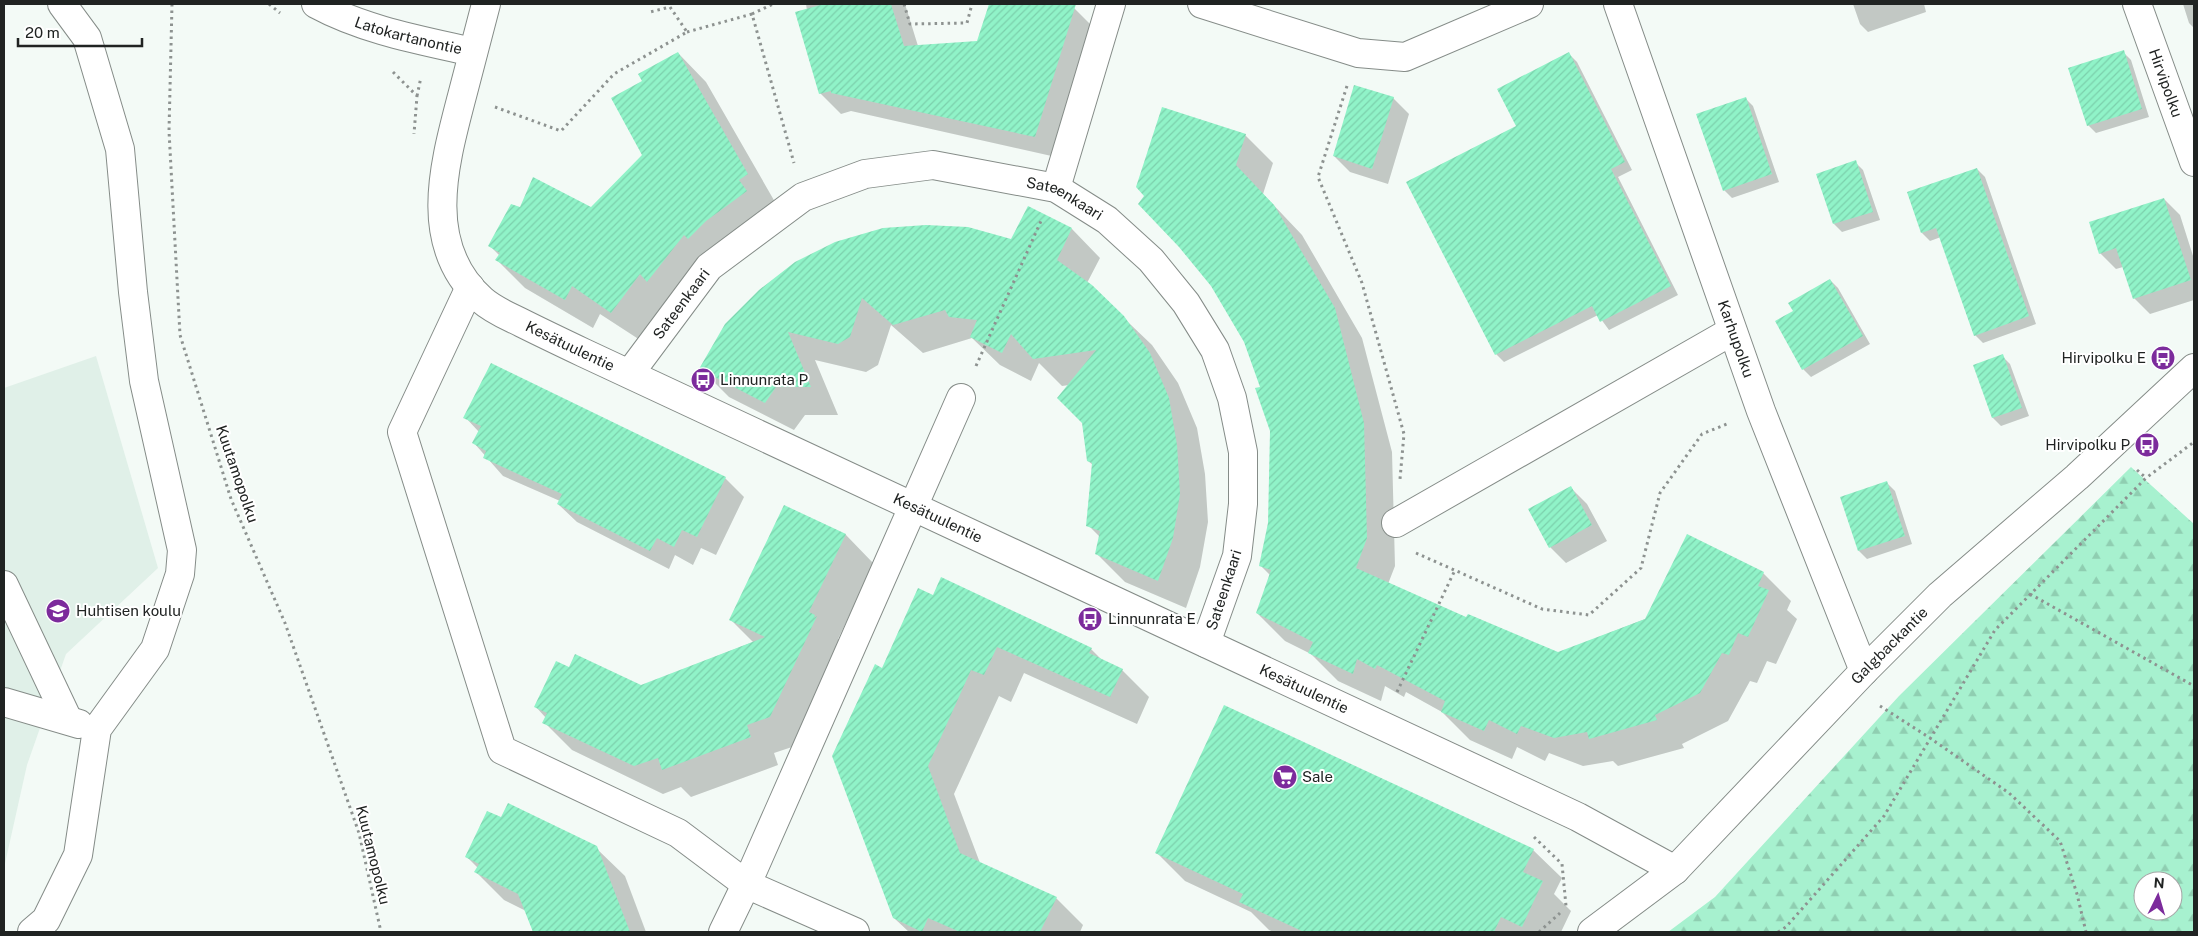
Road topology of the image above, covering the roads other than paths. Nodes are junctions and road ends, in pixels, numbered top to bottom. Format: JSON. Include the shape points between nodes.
{"nodes":[{"id":1,"x":62,"y":4,"type":"edge"},
{"id":2,"x":486,"y":4,"type":"edge"},
{"id":3,"x":1111,"y":4,"type":"edge"},
{"id":4,"x":1202,"y":4,"type":"edge"},
{"id":5,"x":1529,"y":4,"type":"edge"},
{"id":6,"x":1618,"y":4,"type":"edge"},
{"id":7,"x":2137,"y":4,"type":"edge"},
{"id":8,"x":331,"y":8,"type":"edge"},
{"id":9,"x":473,"y":52,"type":"junction"},
{"id":10,"x":2194,"y":162,"type":"edge"},
{"id":11,"x":1056,"y":188,"type":"junction"},
{"id":12,"x":470,"y":287,"type":"junction"},
{"id":13,"x":1732,"y":331,"type":"junction"},
{"id":14,"x":2194,"y":368,"type":"edge"},
{"id":15,"x":630,"y":373,"type":"junction"},
{"id":16,"x":961,"y":398,"type":"road end"},
{"id":17,"x":913,"y":507,"type":"junction"},
{"id":18,"x":1396,"y":523,"type":"road end"},
{"id":19,"x":4,"y":585,"type":"edge"},
{"id":20,"x":1206,"y":643,"type":"junction"},
{"id":21,"x":1857,"y":679,"type":"junction"},
{"id":22,"x":4,"y":702,"type":"edge"},
{"id":23,"x":68,"y":720,"type":"junction"},
{"id":24,"x":97,"y":729,"type":"junction"},
{"id":25,"x":1675,"y":870,"type":"junction"},
{"id":26,"x":746,"y":884,"type":"junction"},
{"id":27,"x":32,"y":932,"type":"edge"},
{"id":28,"x":723,"y":932,"type":"edge"},
{"id":29,"x":855,"y":932,"type":"edge"},
{"id":30,"x":1592,"y":932,"type":"edge"}],
"edges":[{"from":1,"to":24,"type":"street","via":[[88,38],[120,149],[144,381],[182,550],[180,574],[155,649]]},
{"from":2,"to":9,"type":"street","name":"Kesätuulentie"},
{"from":3,"to":11,"type":"street"},
{"from":4,"to":5,"type":"street","via":[[1358,52],[1405,57]]},
{"from":6,"to":13,"type":"street","name":"Karhupolku"},
{"from":7,"to":10,"type":"street","name":"Hirvipolku"},
{"from":8,"to":9,"type":"street","name":"Latokartanontie","via":[[383,30]]},
{"from":9,"to":12,"type":"street","name":"Kesätuulentie","via":[[444,167],[442,195],[448,248]]},
{"from":11,"to":15,"type":"street","name":"Sateenkaari","via":[[932,165],[865,174],[803,197],[709,267]]},
{"from":11,"to":20,"type":"street","name":"Sateenkaari","via":[[1107,220],[1151,260],[1186,303],[1214,350],[1232,398],[1243,452],[1243,504],[1237,556]]},
{"from":12,"to":15,"type":"street","name":"Kesätuulentie","via":[[498,311]]},
{"from":12,"to":26,"type":"street","via":[[402,432],[502,750],[678,834]]},
{"from":13,"to":18,"type":"street"},
{"from":13,"to":21,"type":"street","name":"Karhupolku"},
{"from":14,"to":21,"type":"street","name":"Galgbackantie","via":[[2077,477],[1940,595]]},
{"from":15,"to":17,"type":"street","name":"Kesätuulentie"},
{"from":16,"to":17,"type":"street"},
{"from":17,"to":20,"type":"street","name":"Kesätuulentie"},
{"from":17,"to":26,"type":"street"},
{"from":19,"to":23,"type":"street"},
{"from":20,"to":25,"type":"street","name":"Kesätuulentie","via":[[1578,817]]},
{"from":21,"to":25,"type":"street","name":"Galgbackantie"},
{"from":22,"to":23,"type":"street"},
{"from":23,"to":24,"type":"street"},
{"from":24,"to":27,"type":"street","via":[[78,855],[46,920]]},
{"from":25,"to":30,"type":"street","name":"Galgbackantie"},
{"from":26,"to":28,"type":"street"},
{"from":26,"to":29,"type":"street"}]}
